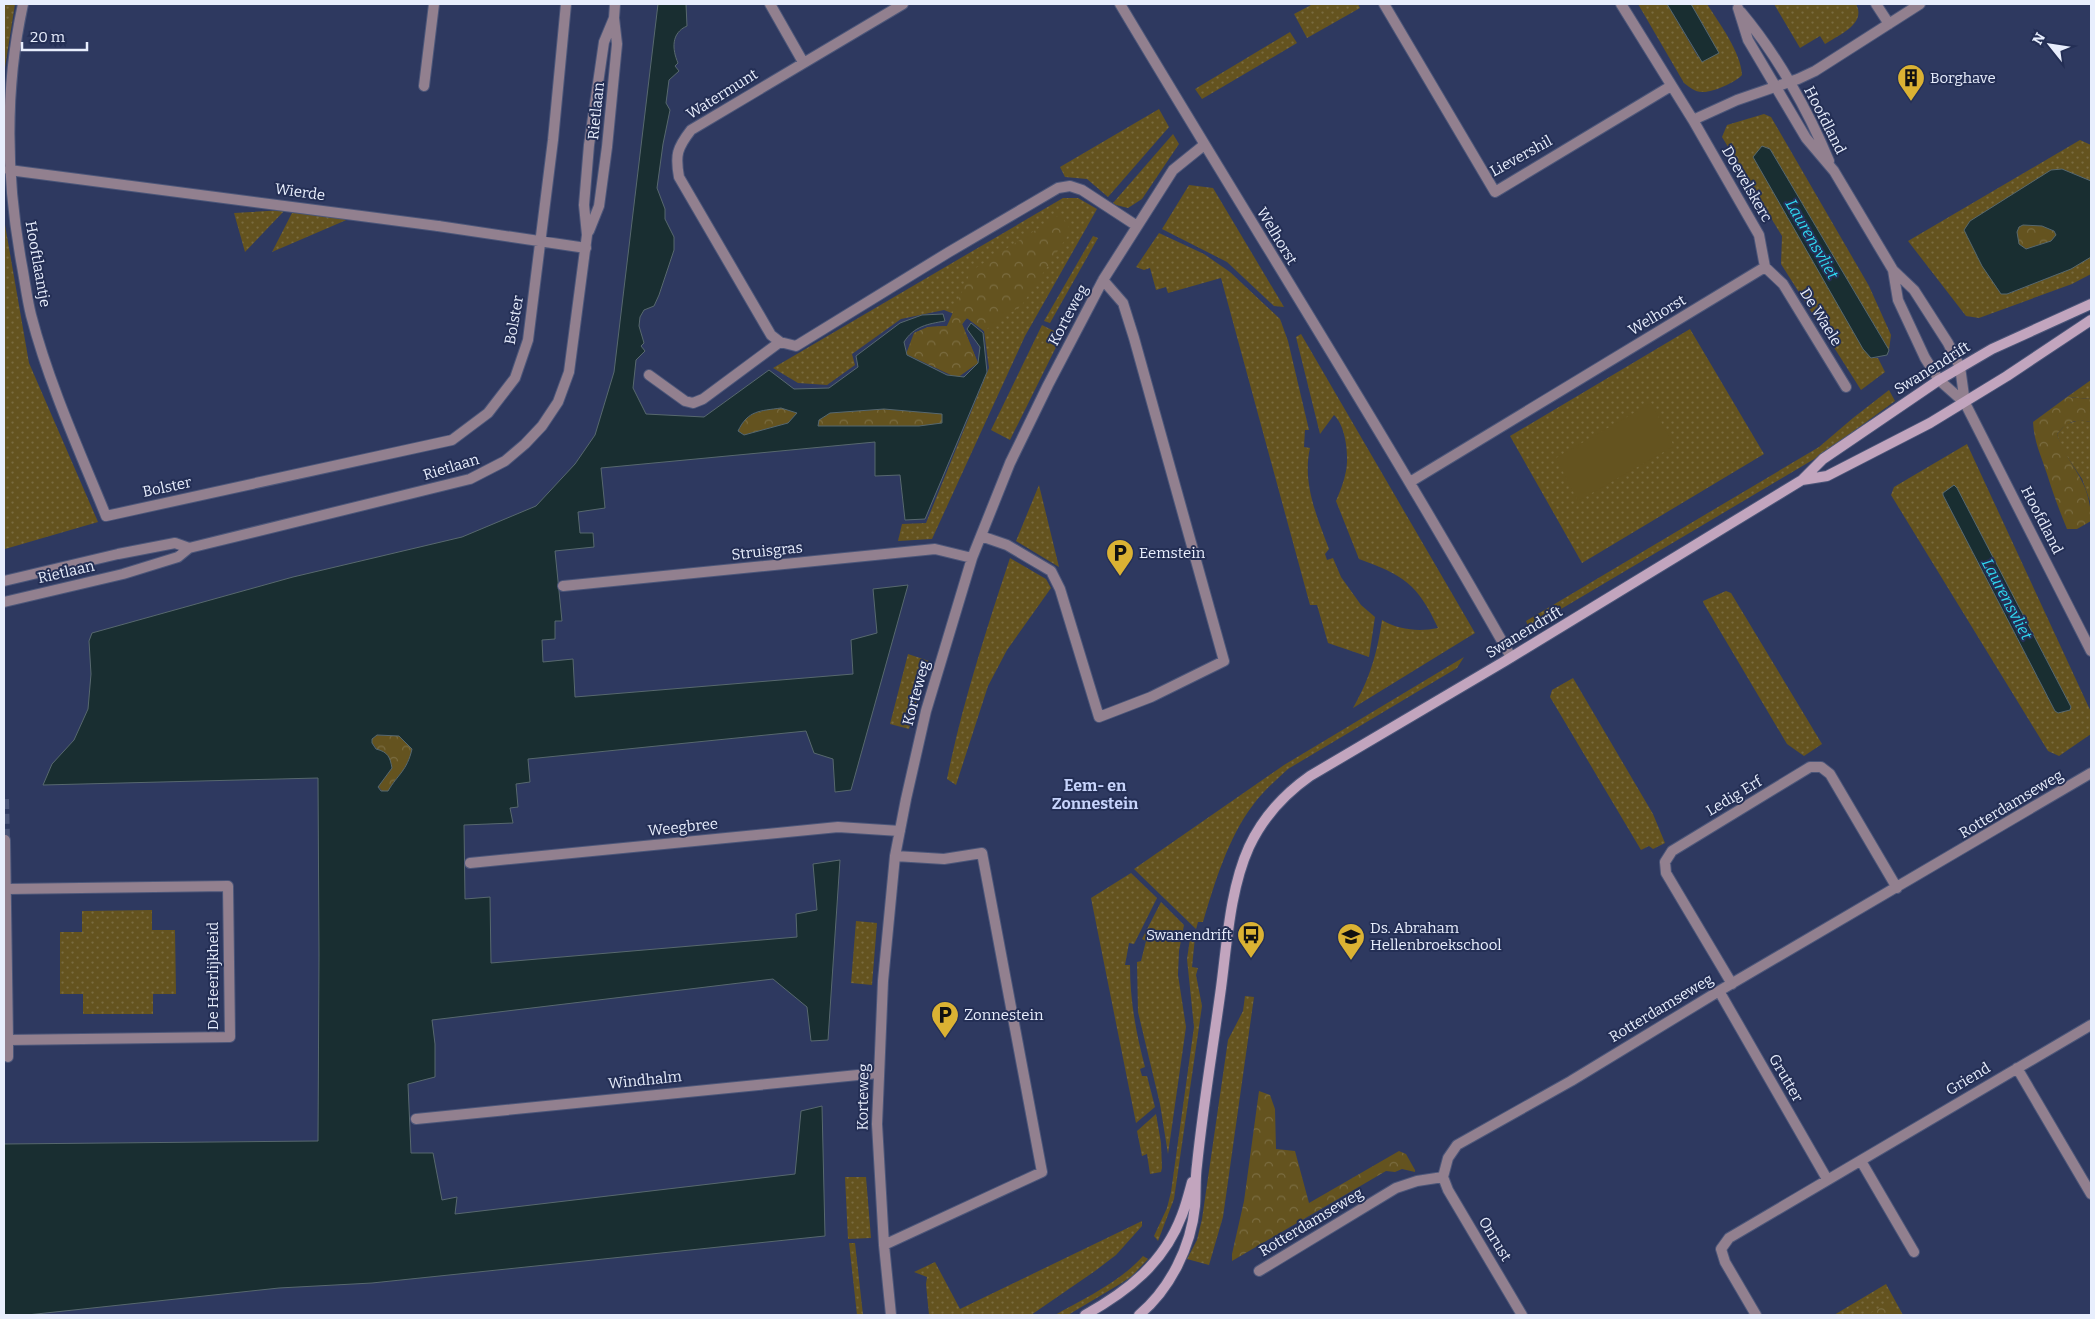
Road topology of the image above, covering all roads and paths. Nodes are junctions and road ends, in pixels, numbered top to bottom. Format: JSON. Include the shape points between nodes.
{"nodes":[{"id":1,"x":23,"y":4,"type":"edge"},
{"id":2,"x":434,"y":4,"type":"edge"},
{"id":3,"x":566,"y":4,"type":"edge"},
{"id":4,"x":616,"y":4,"type":"edge"},
{"id":5,"x":770,"y":4,"type":"edge"},
{"id":6,"x":903,"y":4,"type":"edge"},
{"id":7,"x":1120,"y":4,"type":"edge"},
{"id":8,"x":1384,"y":4,"type":"edge"},
{"id":9,"x":1621,"y":4,"type":"edge"},
{"id":10,"x":1876,"y":4,"type":"edge"},
{"id":11,"x":1920,"y":4,"type":"edge"},
{"id":12,"x":1736,"y":6,"type":"edge"},
{"id":13,"x":614,"y":18,"type":"junction"},
{"id":14,"x":1889,"y":24,"type":"junction"},
{"id":15,"x":803,"y":62,"type":"junction"},
{"id":16,"x":1788,"y":83,"type":"junction"},
{"id":17,"x":424,"y":86,"type":"dead end"},
{"id":18,"x":1670,"y":86,"type":"junction"},
{"id":19,"x":1775,"y":86,"type":"junction"},
{"id":20,"x":1693,"y":120,"type":"junction"},
{"id":21,"x":1204,"y":145,"type":"junction"},
{"id":22,"x":10,"y":170,"type":"junction"},
{"id":23,"x":1834,"y":171,"type":"junction"},
{"id":24,"x":1137,"y":226,"type":"junction"},
{"id":25,"x":588,"y":235,"type":"junction"},
{"id":26,"x":540,"y":241,"type":"junction"},
{"id":27,"x":586,"y":248,"type":"junction"},
{"id":28,"x":1765,"y":267,"type":"junction"},
{"id":29,"x":1892,"y":270,"type":"junction"},
{"id":30,"x":1103,"y":280,"type":"junction"},
{"id":31,"x":2091,"y":304,"type":"edge"},
{"id":32,"x":2091,"y":320,"type":"edge"},
{"id":33,"x":780,"y":342,"type":"junction"},
{"id":34,"x":1960,"y":367,"type":"junction"},
{"id":35,"x":649,"y":375,"type":"dead end"},
{"id":36,"x":1939,"y":380,"type":"junction"},
{"id":37,"x":1846,"y":387,"type":"dead end"},
{"id":38,"x":1965,"y":403,"type":"junction"},
{"id":39,"x":1802,"y":480,"type":"junction"},
{"id":40,"x":1410,"y":482,"type":"junction"},
{"id":41,"x":106,"y":516,"type":"joint"},
{"id":42,"x":981,"y":536,"type":"junction"},
{"id":43,"x":189,"y":548,"type":"junction"},
{"id":44,"x":972,"y":558,"type":"junction"},
{"id":45,"x":4,"y":582,"type":"edge"},
{"id":46,"x":563,"y":586,"type":"dead end"},
{"id":47,"x":4,"y":602,"type":"edge"},
{"id":48,"x":2091,"y":650,"type":"edge"},
{"id":49,"x":1511,"y":657,"type":"junction"},
{"id":50,"x":2091,"y":773,"type":"edge"},
{"id":51,"x":900,"y":831,"type":"junction"},
{"id":52,"x":5,"y":840,"type":"edge"},
{"id":53,"x":895,"y":856,"type":"junction"},
{"id":54,"x":470,"y":864,"type":"dead end"},
{"id":55,"x":1897,"y":888,"type":"junction"},
{"id":56,"x":7,"y":889,"type":"junction"},
{"id":57,"x":1732,"y":984,"type":"junction"},
{"id":58,"x":1719,"y":991,"type":"junction"},
{"id":59,"x":2091,"y":1025,"type":"edge"},
{"id":60,"x":8,"y":1040,"type":"junction"},
{"id":61,"x":8,"y":1057,"type":"dead end"},
{"id":62,"x":2017,"y":1068,"type":"junction"},
{"id":63,"x":878,"y":1073,"type":"junction"},
{"id":64,"x":416,"y":1119,"type":"dead end"},
{"id":65,"x":1861,"y":1161,"type":"junction"},
{"id":66,"x":1196,"y":1167,"type":"junction"},
{"id":67,"x":1443,"y":1176,"type":"junction"},
{"id":68,"x":1827,"y":1179,"type":"junction"},
{"id":69,"x":2091,"y":1194,"type":"edge"},
{"id":70,"x":884,"y":1245,"type":"junction"},
{"id":71,"x":1914,"y":1252,"type":"dead end"},
{"id":72,"x":1259,"y":1271,"type":"dead end"},
{"id":73,"x":891,"y":1315,"type":"edge"},
{"id":74,"x":1085,"y":1315,"type":"edge"},
{"id":75,"x":1139,"y":1315,"type":"edge"},
{"id":76,"x":1522,"y":1315,"type":"edge"},
{"id":77,"x":1756,"y":1315,"type":"edge"}],
"edges":[{"from":1,"to":22,"type":"street","name":"Hooftlaantje","via":[[17,30],[10,102]]},
{"from":2,"to":17,"type":"street"},
{"from":3,"to":26,"type":"street","name":"Bolster"},
{"from":4,"to":13,"type":"street","name":"Rietlaan"},
{"from":5,"to":15,"type":"street"},
{"from":6,"to":15,"type":"street","name":"Watermunt"},
{"from":7,"to":21,"type":"street","name":"Welhorst"},
{"from":8,"to":18,"type":"street","name":"Lievershil","via":[[1495,192]]},
{"from":9,"to":18,"type":"street","name":"Doevelskerc"},
{"from":10,"to":14,"type":"street"},
{"from":11,"to":14,"type":"street"},
{"from":12,"to":16,"type":"street","name":"Hoofdland","via":[[1759,33]]},
{"from":12,"to":19,"type":"street","name":"Hoofdland","via":[[1748,40]]},
{"from":13,"to":25,"type":"street","name":"Rietlaan","via":[[617,44],[607,147],[599,206]]},
{"from":13,"to":25,"type":"street","name":"Rietlaan","via":[[604,42],[589,145],[584,206]]},
{"from":14,"to":16,"type":"street","via":[[1815,71]]},
{"from":15,"to":33,"type":"street","name":"Watermunt","via":[[691,130],[677,154],[679,177],[771,334]]},
{"from":16,"to":19,"type":"street","name":"Hoofdland"},
{"from":16,"to":23,"type":"street","name":"Hoofdland","via":[[1816,130]]},
{"from":18,"to":20,"type":"street","name":"Doevelskerc"},
{"from":19,"to":20,"type":"street","name":"Hoofdland"},
{"from":19,"to":23,"type":"street","name":"Hoofdland","via":[[1806,138]]},
{"from":20,"to":28,"type":"street","name":"Doevelskerc","via":[[1759,235]]},
{"from":21,"to":24,"type":"street","name":"Korteweg","via":[[1173,170]]},
{"from":21,"to":40,"type":"street","name":"Welhorst"},
{"from":22,"to":26,"type":"street","name":"Wierde"},
{"from":22,"to":41,"type":"street","name":"Hooftlaantje","via":[[16,234],[30,313],[53,386]]},
{"from":23,"to":29,"type":"street","name":"Hoofdland"},
{"from":24,"to":30,"type":"street","name":"Korteweg"},
{"from":24,"to":33,"type":"street","via":[[1082,190],[1070,186],[1058,188],[796,346]]},
{"from":25,"to":27,"type":"street","name":"Rietlaan"},
{"from":26,"to":27,"type":"street","name":"Wierde"},
{"from":26,"to":41,"type":"street","name":"Bolster","via":[[528,340],[515,378],[488,413],[452,440]]},
{"from":27,"to":43,"type":"street","name":"Rietlaan","via":[[572,357],[564,387],[542,426],[505,461],[470,479]]},
{"from":28,"to":37,"type":"street","name":"De Waele","via":[[1782,284]]},
{"from":28,"to":40,"type":"street","name":"Welhorst"},
{"from":29,"to":34,"type":"street","name":"Hoofdland","via":[[1914,290]]},
{"from":29,"to":36,"type":"street","name":"Hoofdland","via":[[1898,300]]},
{"from":30,"to":42,"type":"street","name":"Korteweg","via":[[1048,384],[1010,464]]},
{"from":30,"to":42,"type":"street","via":[[1123,303],[1224,660],[1151,697],[1099,718],[1060,589],[1051,571],[1007,545]]},
{"from":31,"to":34,"type":"main road","name":"Swanendrift"},
{"from":32,"to":38,"type":"main road","name":"Swanendrift"},
{"from":33,"to":35,"type":"street","via":[[693,403],[685,401]]},
{"from":34,"to":36,"type":"main road","name":"Swanendrift"},
{"from":34,"to":38,"type":"street","name":"Hoofdland"},
{"from":36,"to":38,"type":"street","name":"Hoofdland"},
{"from":36,"to":39,"type":"main road","name":"Swanendrift","via":[[1824,459]]},
{"from":38,"to":39,"type":"main road","name":"Swanendrift","via":[[1827,476]]},
{"from":38,"to":48,"type":"street","name":"Hoofdland"},
{"from":39,"to":49,"type":"main road","name":"Swanendrift"},
{"from":40,"to":49,"type":"street","name":"Welhorst"},
{"from":42,"to":44,"type":"street","name":"Korteweg"},
{"from":43,"to":45,"type":"street","name":"Rietlaan","via":[[175,543]]},
{"from":43,"to":47,"type":"street","name":"Rietlaan","via":[[178,557],[123,574]]},
{"from":44,"to":46,"type":"street","name":"Struisgras","via":[[935,549]]},
{"from":44,"to":51,"type":"street","name":"Korteweg","via":[[926,711]]},
{"from":49,"to":66,"type":"main road","name":"Swanendrift","via":[[1292,789],[1272,810],[1255,836],[1242,868],[1225,952]]},
{"from":50,"to":55,"type":"street","name":"Rotterdamseweg"},
{"from":51,"to":53,"type":"street","name":"Korteweg"},
{"from":51,"to":54,"type":"street","name":"Weegbree","via":[[838,827]]},
{"from":52,"to":56,"type":"street"},
{"from":53,"to":63,"type":"street","name":"Korteweg"},
{"from":53,"to":70,"type":"street","via":[[944,860],[982,853],[1042,1172]]},
{"from":55,"to":57,"type":"street","name":"Rotterdamseweg"},
{"from":55,"to":57,"type":"street","name":"Ledig Erf","via":[[1830,774],[1821,767],[1810,767],[1672,851],[1664,862],[1666,872]]},
{"from":56,"to":60,"type":"street"},
{"from":56,"to":60,"type":"street","name":"De Heerlijkheid","via":[[228,886],[230,1037]]},
{"from":57,"to":58,"type":"street","name":"Rotterdamseweg"},
{"from":58,"to":67,"type":"street","name":"Rotterdamseweg","via":[[1457,1145],[1448,1158]]},
{"from":58,"to":68,"type":"street","name":"Grutter"},
{"from":59,"to":62,"type":"street","name":"Griend"},
{"from":60,"to":61,"type":"street"},
{"from":62,"to":65,"type":"street","name":"Griend"},
{"from":62,"to":69,"type":"street"},
{"from":63,"to":64,"type":"street","name":"Windhalm"},
{"from":63,"to":70,"type":"street","name":"Korteweg","via":[[879,1184]]},
{"from":65,"to":68,"type":"street","name":"Griend"},
{"from":65,"to":71,"type":"street"},
{"from":66,"to":74,"type":"main road","via":[[1182,1216],[1156,1260],[1136,1282]]},
{"from":66,"to":75,"type":"main road","via":[[1190,1236],[1169,1280],[1157,1298]]},
{"from":67,"to":72,"type":"street","name":"Rotterdamseweg","via":[[1396,1188]]},
{"from":67,"to":76,"type":"street","name":"Onrust","via":[[1448,1190]]},
{"from":68,"to":77,"type":"street","name":"Griend","via":[[1729,1238],[1721,1249],[1724,1262]]},
{"from":70,"to":73,"type":"street","name":"Korteweg"}]}
